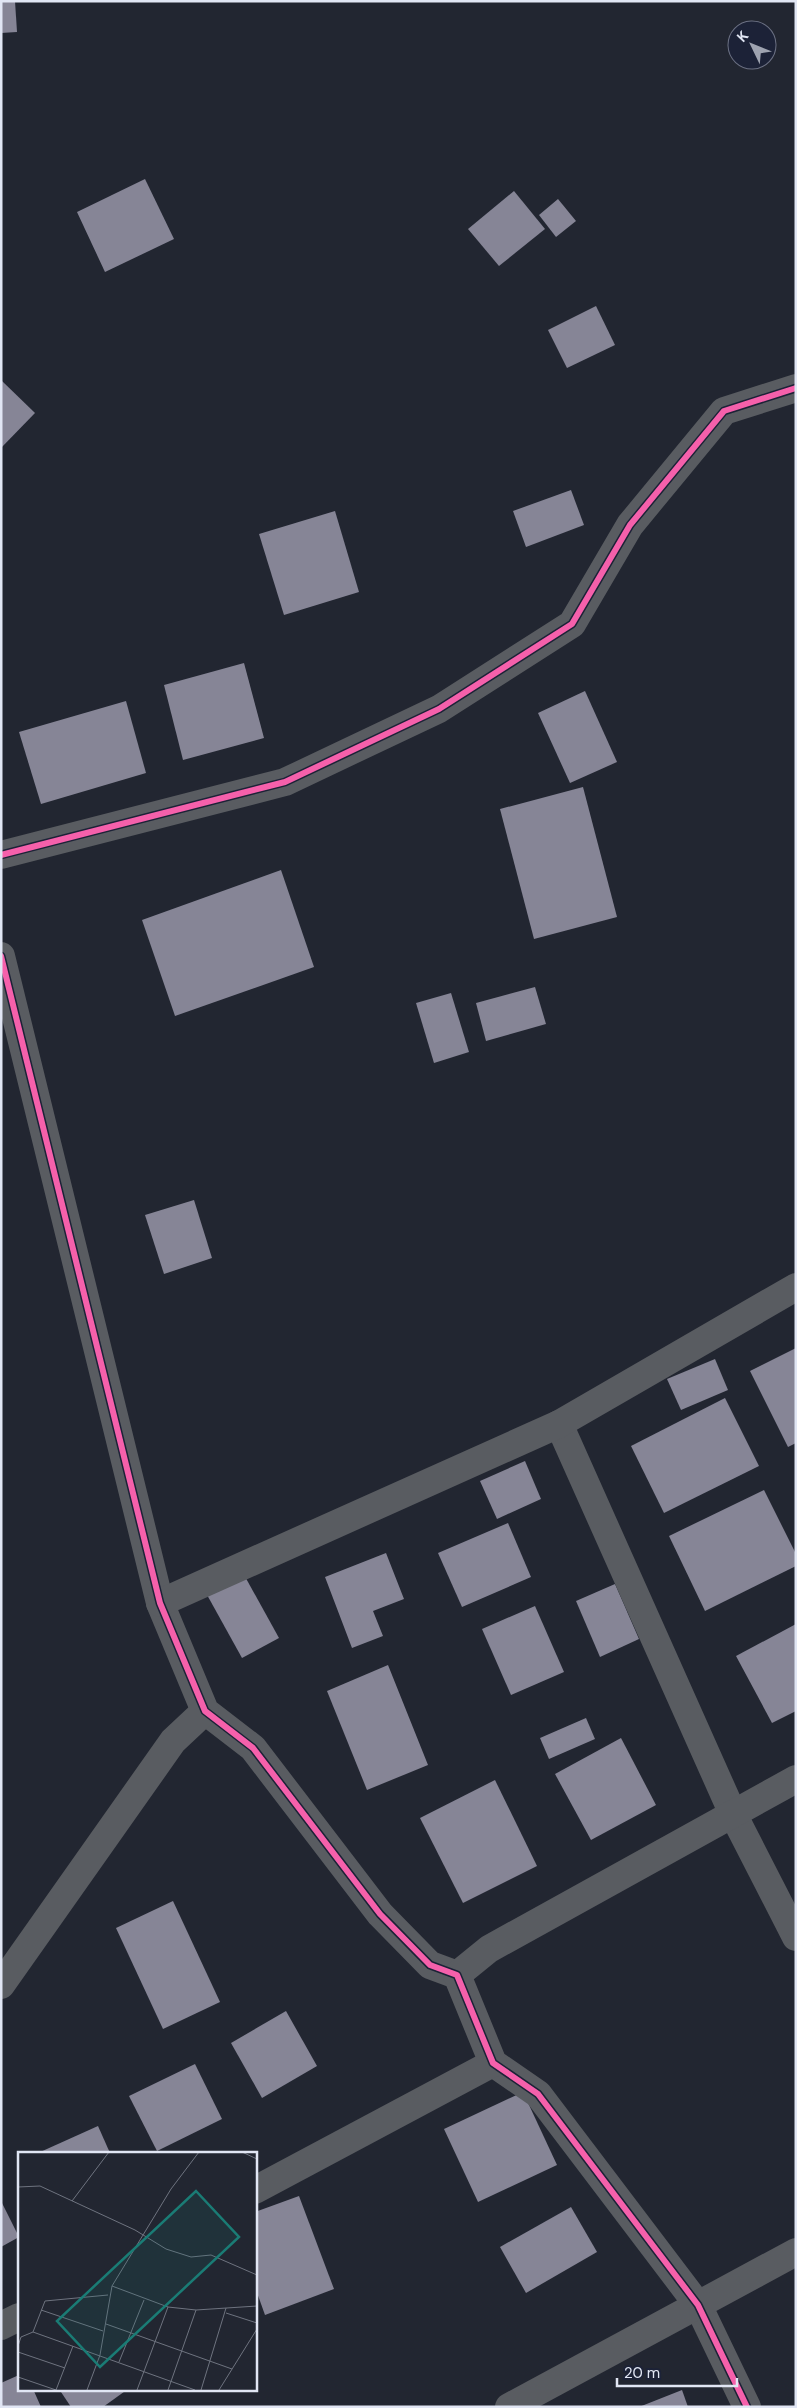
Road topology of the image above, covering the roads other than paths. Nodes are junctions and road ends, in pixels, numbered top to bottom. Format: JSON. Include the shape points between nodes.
{"nodes":[{"id":1,"x":796,"y":388,"type":"edge"},
{"id":2,"x":1,"y":855,"type":"edge"},
{"id":3,"x":1,"y":956,"type":"edge"},
{"id":4,"x":796,"y":1287,"type":"edge"},
{"id":5,"x":559,"y":1424,"type":"junction"},
{"id":6,"x":160,"y":1603,"type":"junction"},
{"id":7,"x":205,"y":1711,"type":"junction"},
{"id":8,"x":796,"y":1779,"type":"edge"},
{"id":9,"x":733,"y":1814,"type":"junction"},
{"id":10,"x":796,"y":1937,"type":"edge"},
{"id":11,"x":457,"y":1974,"type":"junction"},
{"id":12,"x":1,"y":1985,"type":"edge"},
{"id":13,"x":493,"y":2063,"type":"junction"},
{"id":14,"x":256,"y":2189,"type":"edge"},
{"id":15,"x":796,"y":2252,"type":"edge"},
{"id":16,"x":698,"y":2305,"type":"junction"},
{"id":17,"x":18,"y":2317,"type":"edge"},
{"id":18,"x":1,"y":2326,"type":"edge"},
{"id":19,"x":509,"y":2407,"type":"edge"},
{"id":20,"x":747,"y":2407,"type":"edge"}],
"edges":[{"from":1,"to":2,"type":"street","via":[[724,412],[630,525],[572,624],[439,709],[285,782]]},
{"from":3,"to":6,"type":"street"},
{"from":4,"to":5,"type":"street"},
{"from":5,"to":6,"type":"street"},
{"from":5,"to":9,"type":"street"},
{"from":6,"to":7,"type":"street"},
{"from":7,"to":11,"type":"street","via":[[252,1748],[380,1914],[430,1965]]},
{"from":7,"to":12,"type":"street","via":[[173,1741]]},
{"from":8,"to":9,"type":"street"},
{"from":9,"to":10,"type":"street"},
{"from":9,"to":11,"type":"street","via":[[489,1949]]},
{"from":11,"to":13,"type":"street"},
{"from":13,"to":14,"type":"street"},
{"from":13,"to":16,"type":"street","via":[[538,2094]]},
{"from":15,"to":16,"type":"street"},
{"from":16,"to":19,"type":"street"},
{"from":16,"to":20,"type":"street"},
{"from":17,"to":18,"type":"street"}]}
